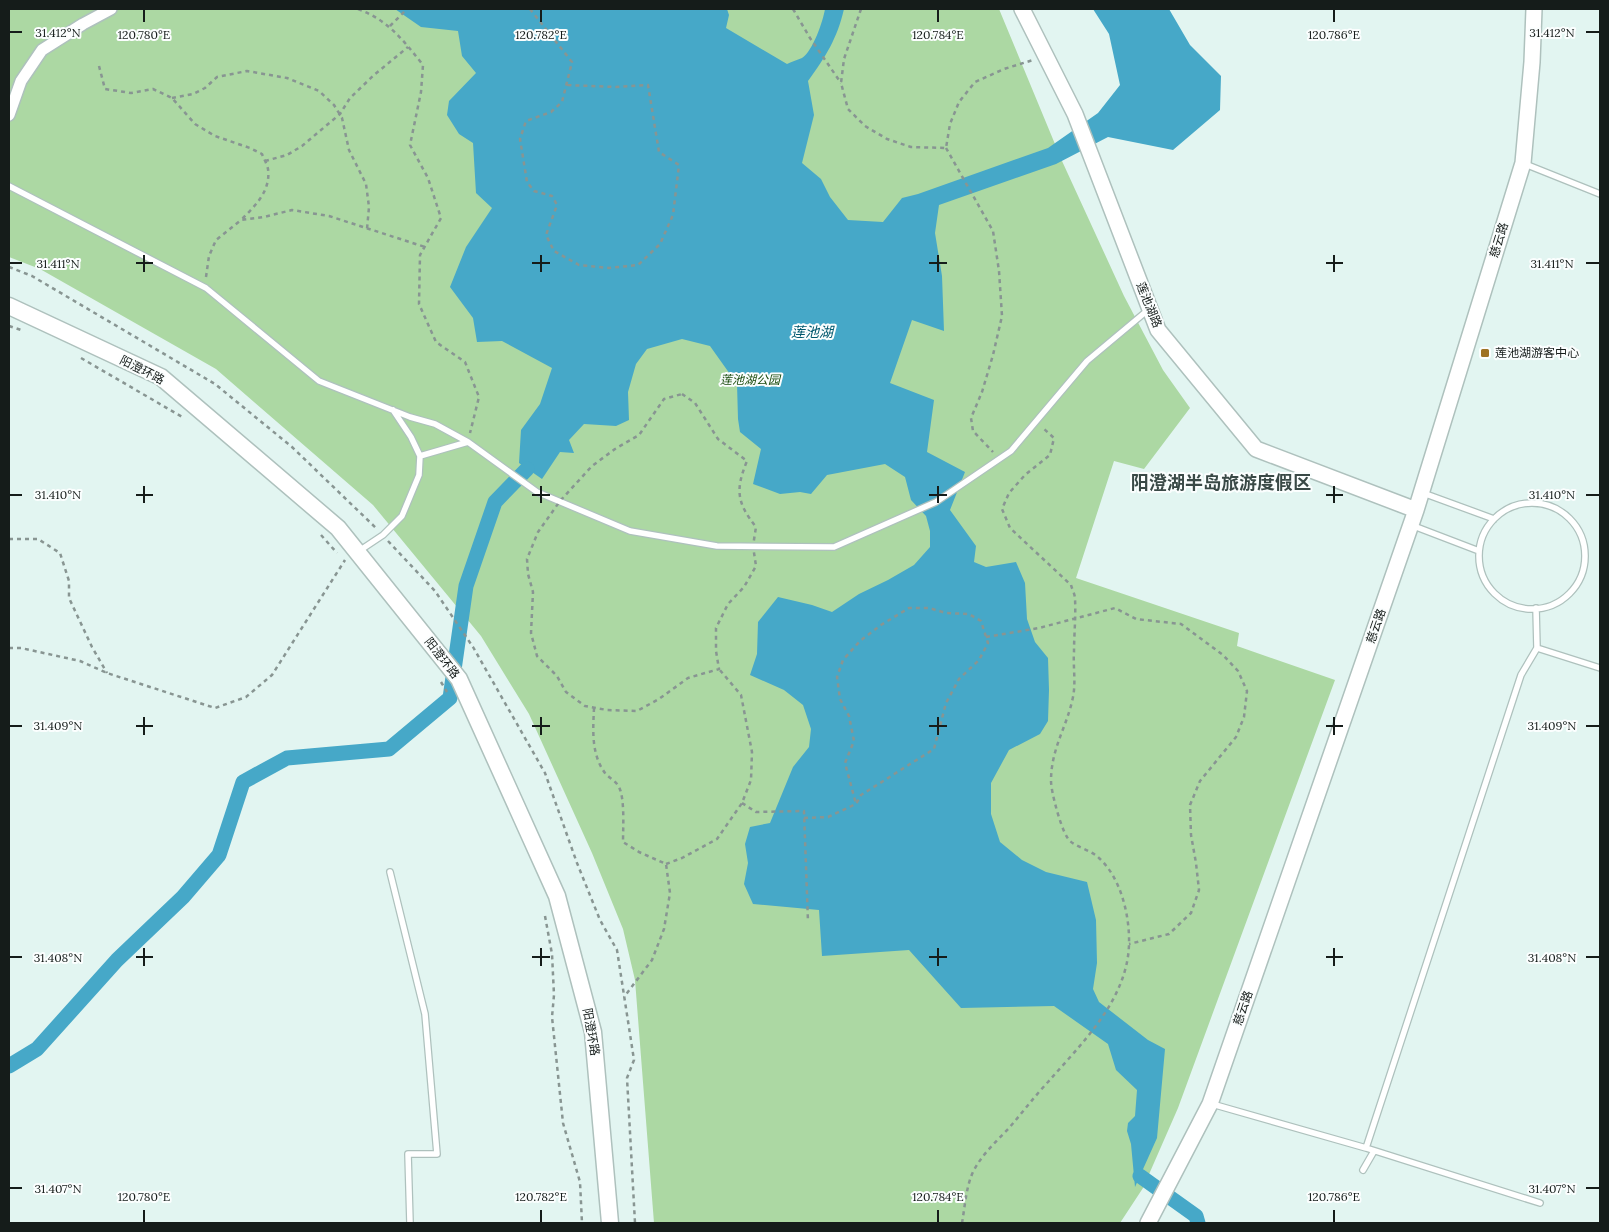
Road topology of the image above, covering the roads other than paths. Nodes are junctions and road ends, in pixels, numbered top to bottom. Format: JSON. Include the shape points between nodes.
{"nodes":[{"id":1,"x":111,"y":9,"type":"edge"},
{"id":2,"x":1022,"y":9,"type":"edge"},
{"id":3,"x":1534,"y":9,"type":"edge"},
{"id":4,"x":9,"y":115,"type":"edge"},
{"id":5,"x":1523,"y":163,"type":"junction"},
{"id":6,"x":9,"y":186,"type":"edge"},
{"id":7,"x":1600,"y":194,"type":"edge"},
{"id":8,"x":9,"y":306,"type":"edge"},
{"id":9,"x":1149,"y":309,"type":"junction"},
{"id":10,"x":393,"y":410,"type":"junction"},
{"id":11,"x":468,"y":442,"type":"junction"},
{"id":12,"x":420,"y":456,"type":"junction"},
{"id":13,"x":1421,"y":493,"type":"junction"},
{"id":14,"x":1416,"y":510,"type":"junction"},
{"id":15,"x":1494,"y":518,"type":"junction"},
{"id":16,"x":1411,"y":525,"type":"junction"},
{"id":17,"x":1479,"y":551,"type":"junction"},
{"id":18,"x":350,"y":560,"type":"junction"},
{"id":19,"x":1536,"y":608,"type":"junction"},
{"id":20,"x":1537,"y":648,"type":"junction"},
{"id":21,"x":1600,"y":668,"type":"edge"},
{"id":22,"x":390,"y":872,"type":"dead end"},
{"id":23,"x":1210,"y":1104,"type":"junction"},
{"id":24,"x":1366,"y":1148,"type":"junction"},
{"id":25,"x":1374,"y":1150,"type":"junction"},
{"id":26,"x":1363,"y":1170,"type":"dead end"},
{"id":27,"x":1540,"y":1203,"type":"dead end"},
{"id":28,"x":1149,"y":1222,"type":"edge"},
{"id":29,"x":410,"y":1223,"type":"edge"},
{"id":30,"x":610,"y":1223,"type":"edge"}],
"edges":[{"from":1,"to":4,"type":"street","via":[[42,50],[21,81]]},
{"from":2,"to":9,"type":"street","name":"莲池湖路","via":[[1075,114]]},
{"from":3,"to":5,"type":"street","name":"慈云路"},
{"from":5,"to":7,"type":"lane"},
{"from":5,"to":13,"type":"street","name":"慈云路"},
{"from":6,"to":10,"type":"lane","via":[[206,288],[319,381]]},
{"from":8,"to":18,"type":"main road","name":"阳澄环路","via":[[162,378],[338,528]]},
{"from":9,"to":11,"type":"lane","via":[[1087,361],[1011,452],[936,502],[834,547],[717,546],[630,531],[537,492]]},
{"from":9,"to":14,"type":"street","name":"莲池湖路","via":[[1158,330],[1256,449]]},
{"from":10,"to":11,"type":"lane","via":[[435,424]]},
{"from":10,"to":12,"type":"lane"},
{"from":11,"to":12,"type":"lane"},
{"from":12,"to":18,"type":"lane","via":[[419,475],[402,516]]},
{"from":13,"to":14,"type":"street","name":"慈云路"},
{"from":13,"to":15,"type":"lane"},
{"from":14,"to":16,"type":"street","name":"慈云路"},
{"from":15,"to":17,"type":"lane"},
{"from":15,"to":19,"type":"lane","via":[[1525,503],[1542,504],[1558,509],[1581,533],[1585,550],[1579,582],[1554,604]]},
{"from":16,"to":17,"type":"lane"},
{"from":16,"to":23,"type":"street","name":"慈云路"},
{"from":17,"to":19,"type":"lane","via":[[1481,569],[1489,586],[1502,599],[1518,607]]},
{"from":18,"to":30,"type":"main road","name":"阳澄环路","via":[[429,641],[459,680],[557,896],[594,1032]]},
{"from":19,"to":20,"type":"lane"},
{"from":20,"to":21,"type":"lane"},
{"from":20,"to":24,"type":"lane","via":[[1522,675]]},
{"from":22,"to":29,"type":"lane","via":[[425,1014],[437,1154],[408,1154]]},
{"from":23,"to":24,"type":"lane"},
{"from":23,"to":28,"type":"street","name":"慈云路"},
{"from":24,"to":25,"type":"lane"},
{"from":25,"to":26,"type":"lane"},
{"from":25,"to":27,"type":"lane"}]}
